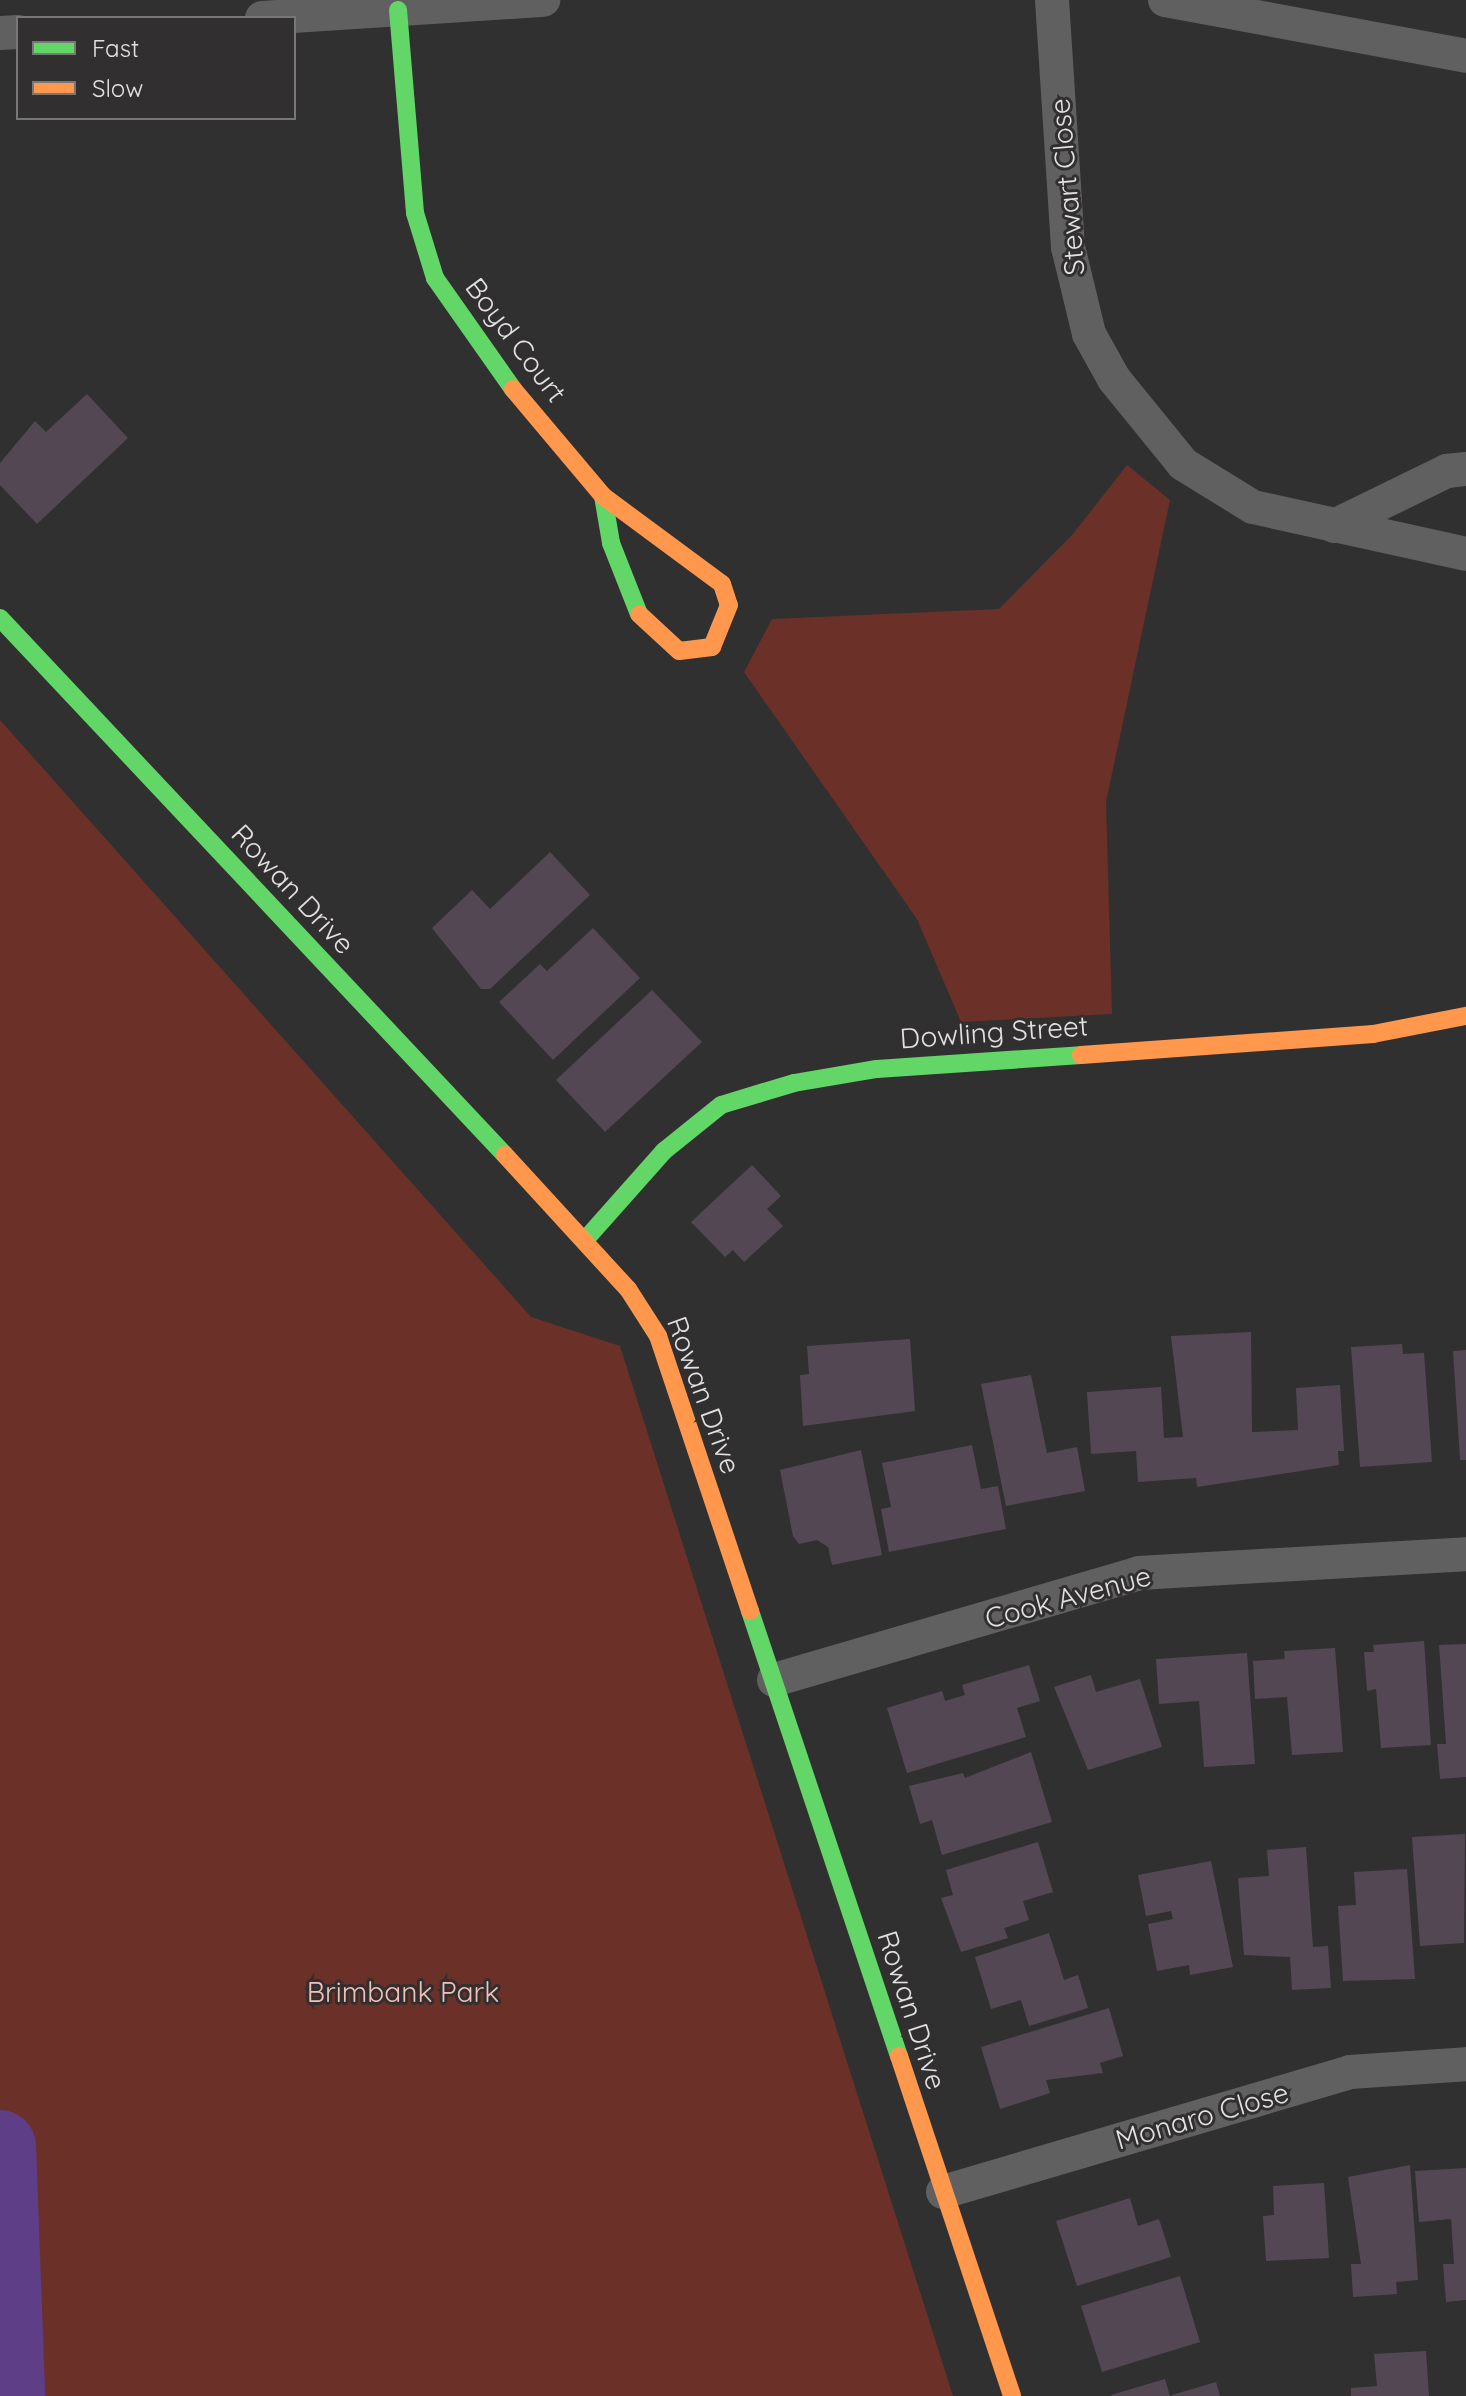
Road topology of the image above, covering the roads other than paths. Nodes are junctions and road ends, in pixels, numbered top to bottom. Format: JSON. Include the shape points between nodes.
{"nodes":[{"id":1,"x":543,"y":0,"type":"edge"},
{"id":2,"x":1052,"y":0,"type":"edge"},
{"id":3,"x":1165,"y":0,"type":"edge"},
{"id":4,"x":398,"y":10,"type":"junction"},
{"id":5,"x":296,"y":16,"type":"edge"},
{"id":6,"x":1466,"y":56,"type":"edge"},
{"id":7,"x":1466,"y":469,"type":"edge"},
{"id":8,"x":603,"y":496,"type":"junction"},
{"id":9,"x":1334,"y":526,"type":"junction"},
{"id":10,"x":1466,"y":554,"type":"edge"},
{"id":11,"x":0,"y":618,"type":"edge"},
{"id":12,"x":1466,"y":1016,"type":"edge"},
{"id":13,"x":585,"y":1240,"type":"junction"},
{"id":14,"x":1466,"y":1554,"type":"edge"},
{"id":15,"x":774,"y":1680,"type":"junction"},
{"id":16,"x":1466,"y":2064,"type":"edge"},
{"id":17,"x":943,"y":2192,"type":"junction"},
{"id":18,"x":1012,"y":2396,"type":"edge"}],
"edges":[{"from":1,"to":4,"type":"street"},
{"from":2,"to":9,"type":"street","name":"Stewart Close","via":[[1068,247],[1089,334],[1114,379],[1183,464],[1253,507]]},
{"from":3,"to":6,"type":"street"},
{"from":4,"to":5,"type":"street"},
{"from":4,"to":8,"type":"street","name":"Boyd Court","via":[[406,149],[415,213],[435,278],[487,357]]},
{"from":7,"to":9,"type":"street","via":[[1447,471]]},
{"from":8,"to":8,"type":"street","name":"Boyd Court","via":[[722,584],[729,605],[724,630],[712,647],[679,651],[641,620],[611,543]]},
{"from":9,"to":10,"type":"street","name":"Stewart Close"},
{"from":11,"to":13,"type":"street","name":"Rowan Drive"},
{"from":12,"to":13,"type":"street","name":"Dowling Street","via":[[1373,1034],[877,1069],[794,1083],[721,1105],[664,1151]]},
{"from":13,"to":15,"type":"street","name":"Rowan Drive","via":[[628,1289],[658,1336]]},
{"from":14,"to":15,"type":"street","name":"Cook Avenue","via":[[1139,1573]]},
{"from":15,"to":17,"type":"street","name":"Rowan Drive"},
{"from":16,"to":17,"type":"street","name":"Monaro Close","via":[[1350,2072]]},
{"from":17,"to":18,"type":"street","name":"Rowan Drive"}]}
